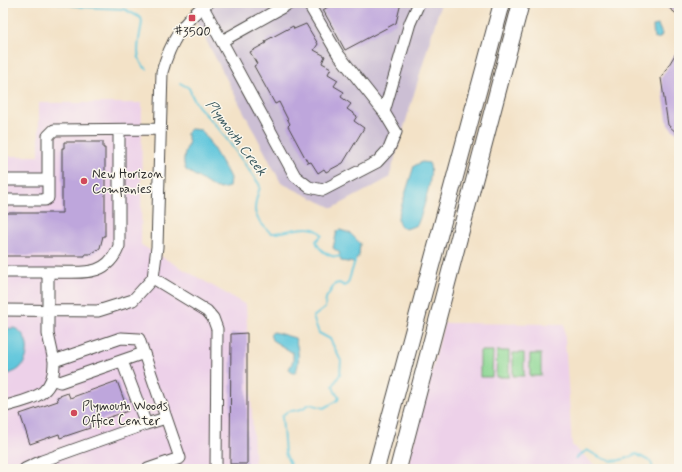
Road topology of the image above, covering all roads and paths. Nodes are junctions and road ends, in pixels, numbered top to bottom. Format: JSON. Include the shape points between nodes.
{"nodes":[{"id":1,"x":290,"y":3,"type":"edge"},
{"id":2,"x":308,"y":3,"type":"edge"},
{"id":3,"x":419,"y":3,"type":"edge"},
{"id":4,"x":502,"y":3,"type":"edge"},
{"id":5,"x":521,"y":3,"type":"edge"},
{"id":6,"x":206,"y":5,"type":"edge"},
{"id":7,"x":222,"y":41,"type":"junction"},
{"id":8,"x":384,"y":112,"type":"junction"},
{"id":9,"x":159,"y":129,"type":"junction"},
{"id":10,"x":119,"y":130,"type":"junction"},
{"id":11,"x":3,"y":180,"type":"edge"},
{"id":12,"x":48,"y":180,"type":"junction"},
{"id":13,"x":3,"y":200,"type":"edge"},
{"id":14,"x":3,"y":272,"type":"edge"},
{"id":15,"x":48,"y":272,"type":"junction"},
{"id":16,"x":153,"y":278,"type":"junction"},
{"id":17,"x":3,"y":310,"type":"edge"},
{"id":18,"x":48,"y":311,"type":"junction"},
{"id":19,"x":144,"y":353,"type":"junction"},
{"id":20,"x":54,"y":361,"type":"junction"},
{"id":21,"x":122,"y":361,"type":"junction"},
{"id":22,"x":52,"y":379,"type":"junction"},
{"id":23,"x":3,"y":407,"type":"edge"},
{"id":24,"x":166,"y":418,"type":"junction"},
{"id":25,"x":146,"y":424,"type":"junction"},
{"id":26,"x":25,"y":469,"type":"edge"},
{"id":27,"x":148,"y":469,"type":"edge"},
{"id":28,"x":216,"y":469,"type":"edge"},
{"id":29,"x":376,"y":469,"type":"edge"},
{"id":30,"x":398,"y":469,"type":"edge"}],
"edges":[{"from":1,"to":7,"type":"street"},
{"from":2,"to":8,"type":"street","via":[[338,54]]},
{"from":3,"to":8,"type":"street","via":[[410,23]]},
{"from":4,"to":29,"type":"highway"},
{"from":5,"to":30,"type":"highway"},
{"from":6,"to":7,"type":"street"},
{"from":6,"to":9,"type":"street","via":[[186,22],[167,53],[162,72]]},
{"from":7,"to":8,"type":"street","via":[[295,176],[309,187],[323,190],[377,162],[389,149],[396,132]]},
{"from":9,"to":10,"type":"street"},
{"from":9,"to":16,"type":"street","via":[[157,247]]},
{"from":10,"to":12,"type":"street","via":[[54,130],[48,136]]},
{"from":10,"to":15,"type":"street","via":[[119,246],[115,256],[102,269],[94,271]]},
{"from":11,"to":12,"type":"street"},
{"from":12,"to":13,"type":"street","via":[[48,198],[45,200]]},
{"from":14,"to":15,"type":"street"},
{"from":15,"to":18,"type":"street"},
{"from":16,"to":18,"type":"street","via":[[133,300],[98,311]]},
{"from":16,"to":28,"type":"street","via":[[207,311],[214,318],[217,329]]},
{"from":17,"to":18,"type":"street"},
{"from":18,"to":20,"type":"street","via":[[48,334]]},
{"from":19,"to":20,"type":"street","via":[[139,339],[121,338]]},
{"from":19,"to":21,"type":"street"},
{"from":19,"to":24,"type":"street"},
{"from":20,"to":22,"type":"street"},
{"from":21,"to":22,"type":"street","via":[[60,382]]},
{"from":21,"to":25,"type":"street"},
{"from":22,"to":23,"type":"street","via":[[43,394]]},
{"from":24,"to":25,"type":"street"},
{"from":24,"to":27,"type":"street","via":[[180,458]]},
{"from":25,"to":26,"type":"street","via":[[42,460]]}]}
